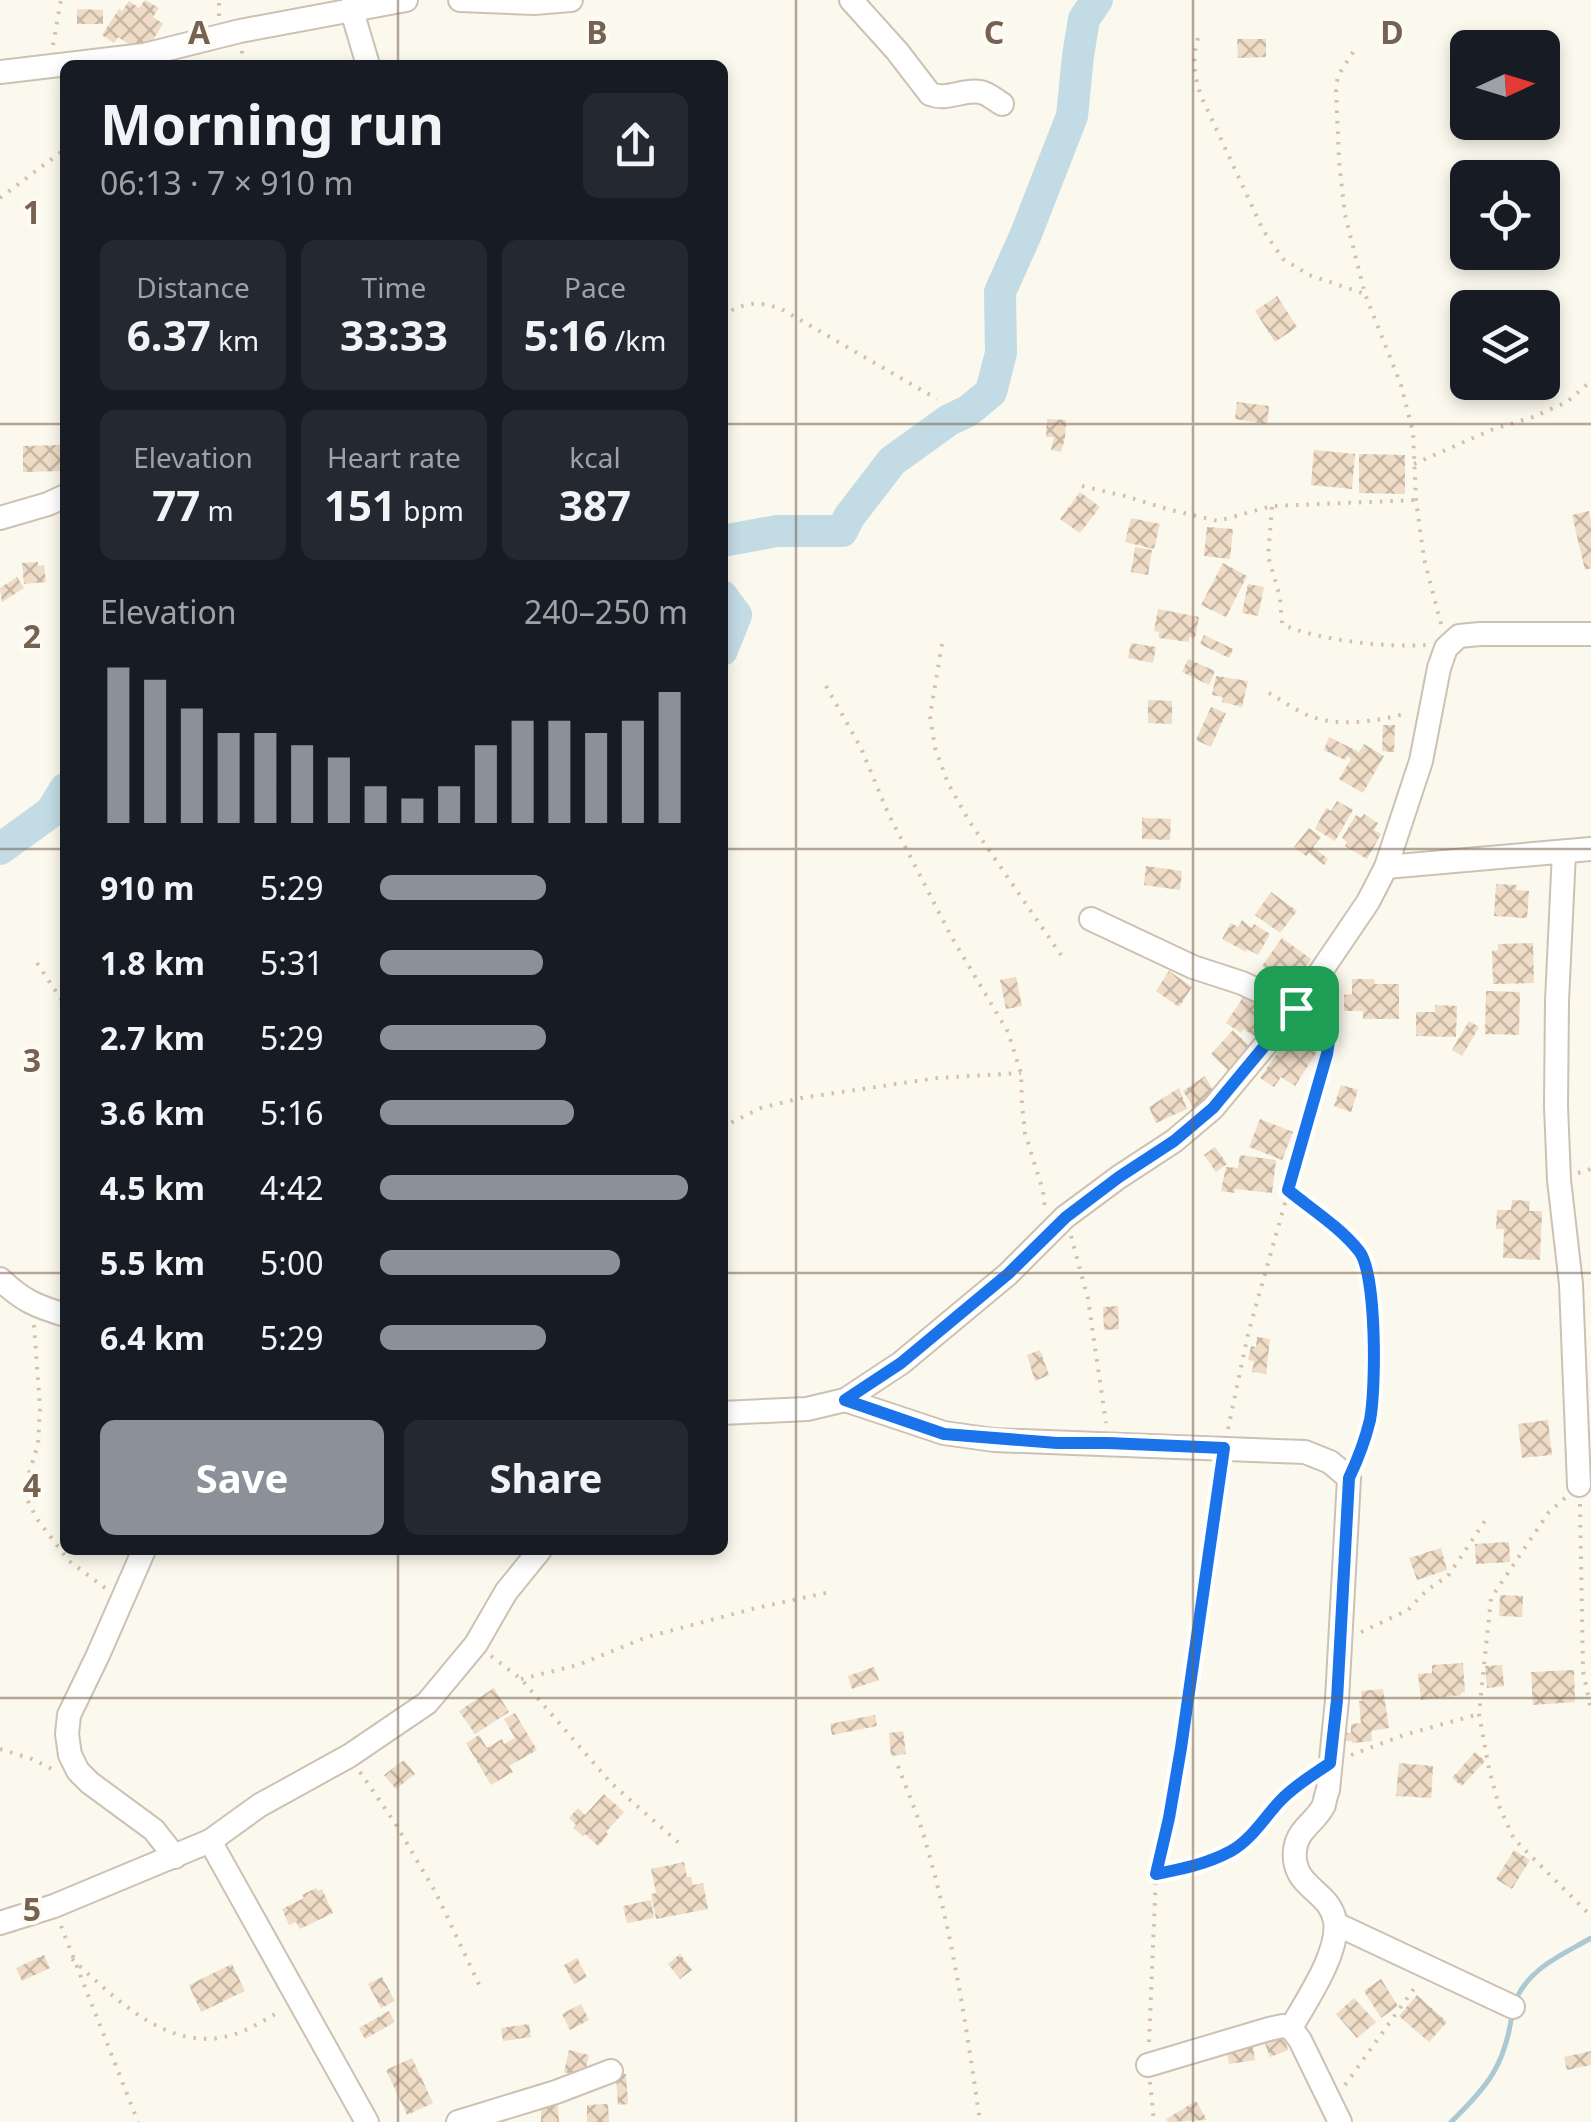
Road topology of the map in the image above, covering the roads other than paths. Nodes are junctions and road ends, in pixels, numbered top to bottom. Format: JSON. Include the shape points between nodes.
{"nodes":[{"id":1,"x":406,"y":0,"type":"edge"},
{"id":2,"x":460,"y":0,"type":"edge"},
{"id":3,"x":571,"y":0,"type":"edge"},
{"id":4,"x":851,"y":0,"type":"edge"},
{"id":5,"x":353,"y":5,"type":"edge"},
{"id":6,"x":96,"y":60,"type":"edge"},
{"id":7,"x":367,"y":60,"type":"edge"},
{"id":8,"x":60,"y":65,"type":"edge"},
{"id":9,"x":0,"y":72,"type":"edge"},
{"id":10,"x":1002,"y":104,"type":"dead end"},
{"id":11,"x":60,"y":498,"type":"edge"},
{"id":12,"x":0,"y":518,"type":"edge"},
{"id":13,"x":1591,"y":634,"type":"edge"},
{"id":14,"x":1591,"y":849,"type":"edge"},
{"id":15,"x":1564,"y":852,"type":"junction"},
{"id":16,"x":1386,"y":867,"type":"junction"},
{"id":17,"x":1092,"y":919,"type":"dead end"},
{"id":18,"x":1296,"y":1008,"type":"junction"},
{"id":19,"x":0,"y":1279,"type":"edge"},
{"id":20,"x":60,"y":1313,"type":"edge"},
{"id":21,"x":845,"y":1400,"type":"junction"},
{"id":22,"x":728,"y":1413,"type":"edge"},
{"id":23,"x":1579,"y":1485,"type":"road end"},
{"id":24,"x":142,"y":1555,"type":"edge"},
{"id":25,"x":536,"y":1555,"type":"edge"},
{"id":26,"x":210,"y":1841,"type":"junction"},
{"id":27,"x":175,"y":1857,"type":"junction"},
{"id":28,"x":0,"y":1922,"type":"edge"},
{"id":29,"x":1336,"y":1924,"type":"junction"},
{"id":30,"x":1512,"y":2007,"type":"dead end"},
{"id":31,"x":1292,"y":2028,"type":"junction"},
{"id":32,"x":1148,"y":2065,"type":"road end"},
{"id":33,"x":611,"y":2071,"type":"dead end"},
{"id":34,"x":1336,"y":2114,"type":"edge"},
{"id":35,"x":367,"y":2122,"type":"edge"},
{"id":36,"x":458,"y":2122,"type":"edge"}],
"edges":[{"from":1,"to":5,"type":"street"},
{"from":2,"to":3,"type":"street"},
{"from":4,"to":10,"type":"street","via":[[930,94],[979,92]]},
{"from":5,"to":6,"type":"street"},
{"from":5,"to":7,"type":"street"},
{"from":8,"to":9,"type":"street"},
{"from":11,"to":12,"type":"street"},
{"from":13,"to":16,"type":"street","via":[[1480,634],[1445,644],[1421,761]]},
{"from":14,"to":15,"type":"street"},
{"from":15,"to":16,"type":"street"},
{"from":15,"to":23,"type":"street","via":[[1556,1106]]},
{"from":16,"to":18,"type":"street"},
{"from":17,"to":18,"type":"street"},
{"from":18,"to":21,"type":"street","via":[[1213,1108],[1066,1217],[901,1363]]},
{"from":19,"to":20,"type":"street","via":[[33,1305]]},
{"from":21,"to":22,"type":"street","via":[[807,1410]]},
{"from":21,"to":29,"type":"street","via":[[944,1434],[1305,1452],[1349,1478],[1337,1700],[1324,1804],[1294,1851],[1302,1881],[1325,1901]]},
{"from":24,"to":27,"type":"street","via":[[68,1715],[67,1734],[78,1771],[154,1830]]},
{"from":25,"to":26,"type":"street","via":[[427,1703]]},
{"from":26,"to":27,"type":"street"},
{"from":26,"to":35,"type":"street"},
{"from":27,"to":28,"type":"street"},
{"from":29,"to":30,"type":"street"},
{"from":29,"to":31,"type":"street","via":[[1334,1942]]},
{"from":31,"to":32,"type":"street"},
{"from":31,"to":34,"type":"street"},
{"from":33,"to":36,"type":"street"}]}
